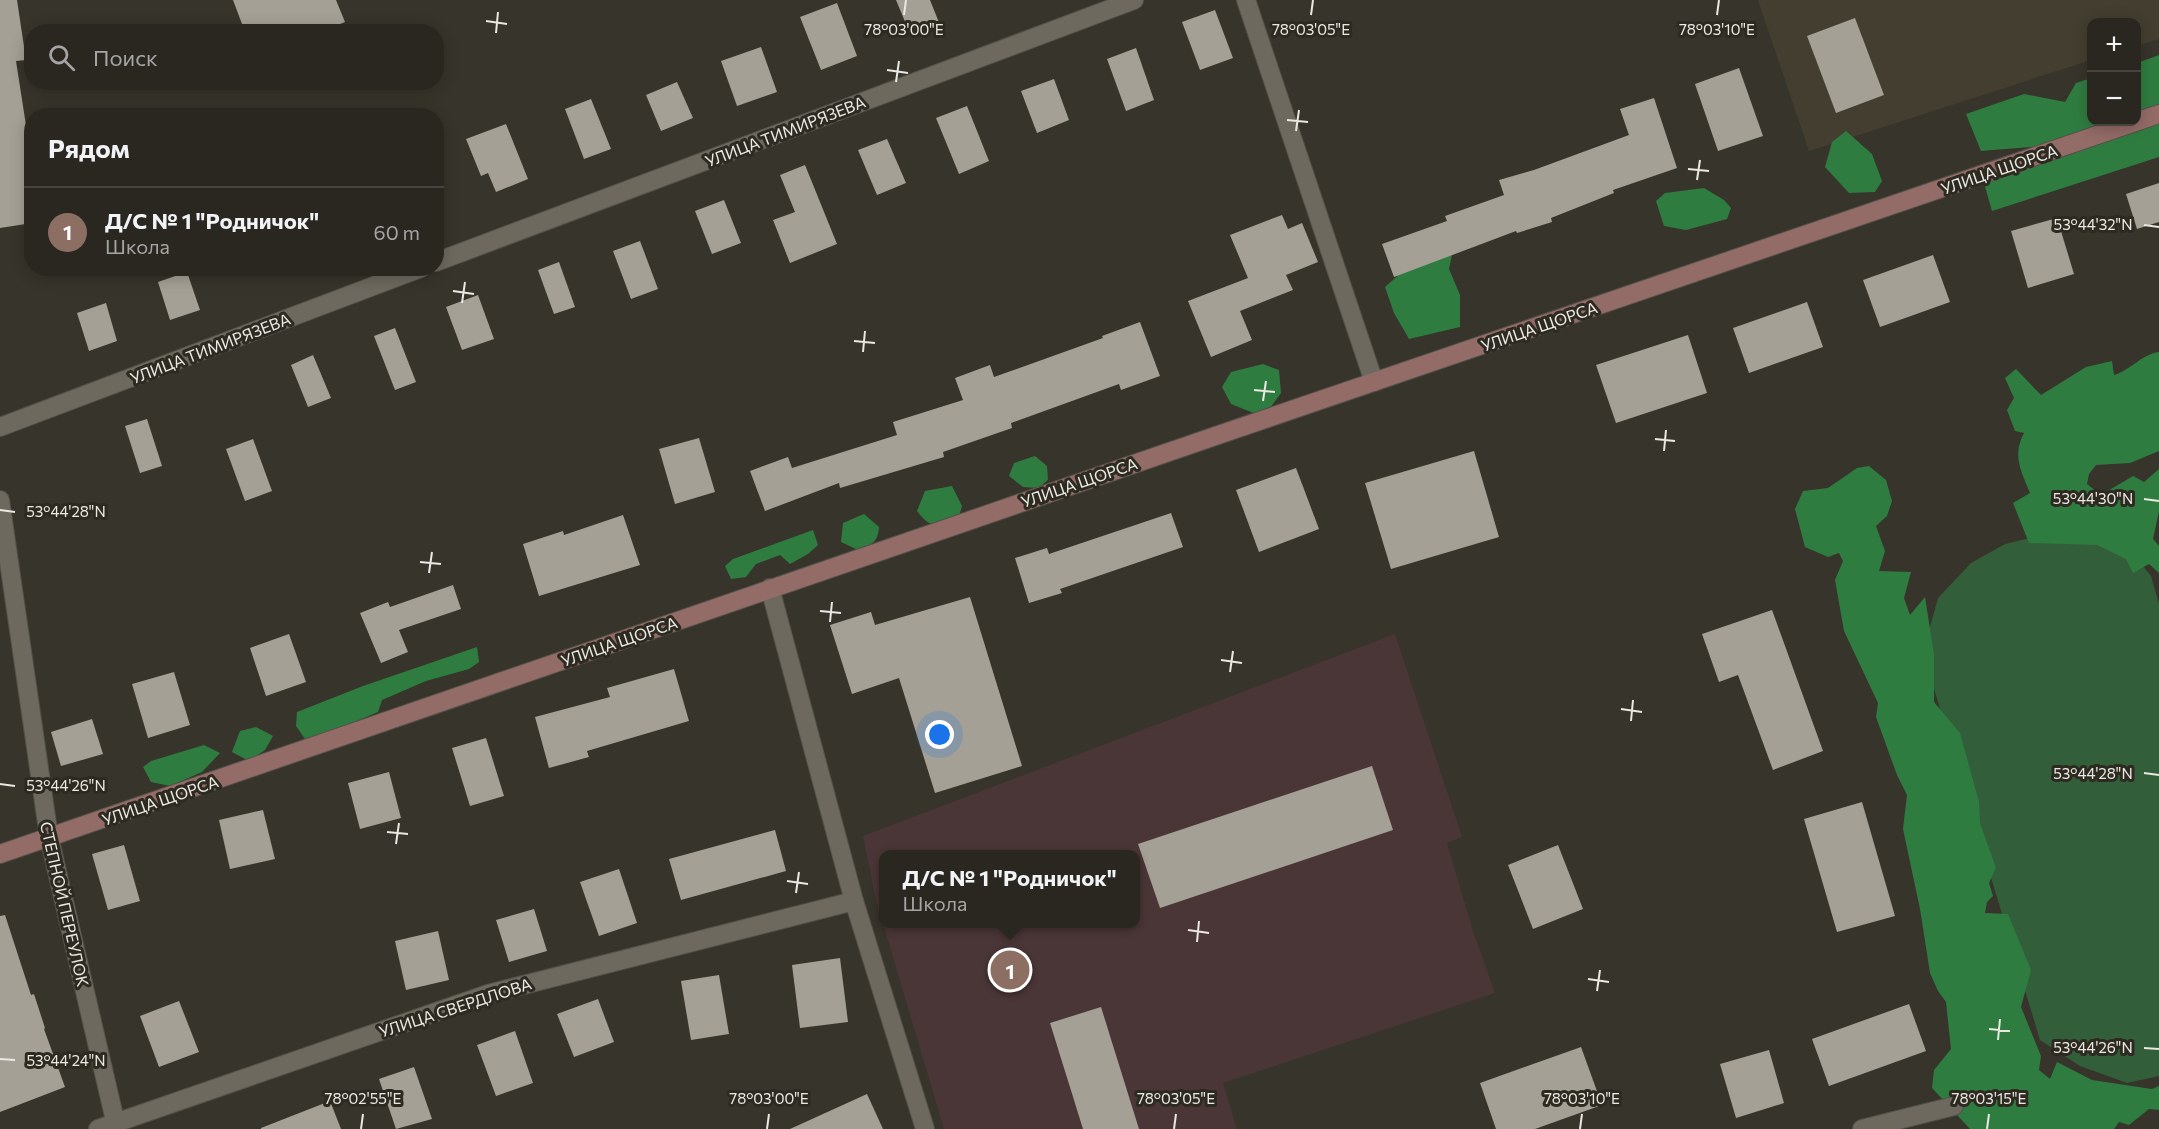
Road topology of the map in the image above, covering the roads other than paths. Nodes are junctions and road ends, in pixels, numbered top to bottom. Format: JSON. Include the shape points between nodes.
{"nodes":[{"id":1,"x":1134,"y":0,"type":"edge"},
{"id":2,"x":1246,"y":0,"type":"edge"},
{"id":3,"x":2159,"y":114,"type":"edge"},
{"id":4,"x":444,"y":259,"type":"edge"},
{"id":5,"x":399,"y":276,"type":"edge"},
{"id":6,"x":1374,"y":382,"type":"junction"},
{"id":7,"x":0,"y":427,"type":"edge"},
{"id":8,"x":0,"y":500,"type":"edge"},
{"id":9,"x":770,"y":588,"type":"junction"},
{"id":10,"x":49,"y":837,"type":"junction"},
{"id":11,"x":0,"y":854,"type":"edge"},
{"id":12,"x":854,"y":901,"type":"junction"},
{"id":13,"x":1954,"y":1106,"type":"dead end"},
{"id":14,"x":116,"y":1126,"type":"edge"},
{"id":15,"x":98,"y":1129,"type":"edge"},
{"id":16,"x":925,"y":1129,"type":"edge"},
{"id":17,"x":1862,"y":1129,"type":"edge"}],
"edges":[{"from":1,"to":4,"type":"street","name":"УЛИЦА ТИМИРЯЗЕВА"},
{"from":2,"to":6,"type":"street"},
{"from":3,"to":6,"type":"street","name":"УЛИЦА ЩОРСА"},
{"from":5,"to":7,"type":"street","name":"УЛИЦА ТИМИРЯЗЕВА"},
{"from":6,"to":9,"type":"street","name":"УЛИЦА ЩОРСА"},
{"from":8,"to":10,"type":"street","name":"СТЕПНОЙ ПЕРЕУЛОК"},
{"from":9,"to":10,"type":"street","name":"УЛИЦА ЩОРСА"},
{"from":9,"to":12,"type":"street"},
{"from":10,"to":11,"type":"street","name":"УЛИЦА ЩОРСА"},
{"from":10,"to":14,"type":"street","name":"СТЕПНОЙ ПЕРЕУЛОК"},
{"from":12,"to":14,"type":"street","name":"УЛИЦА СВЕРДЛОВА","via":[[488,994]]},
{"from":12,"to":16,"type":"street"},
{"from":13,"to":17,"type":"street"},
{"from":14,"to":15,"type":"street","name":"УЛИЦА СВЕРДЛОВА"}]}
